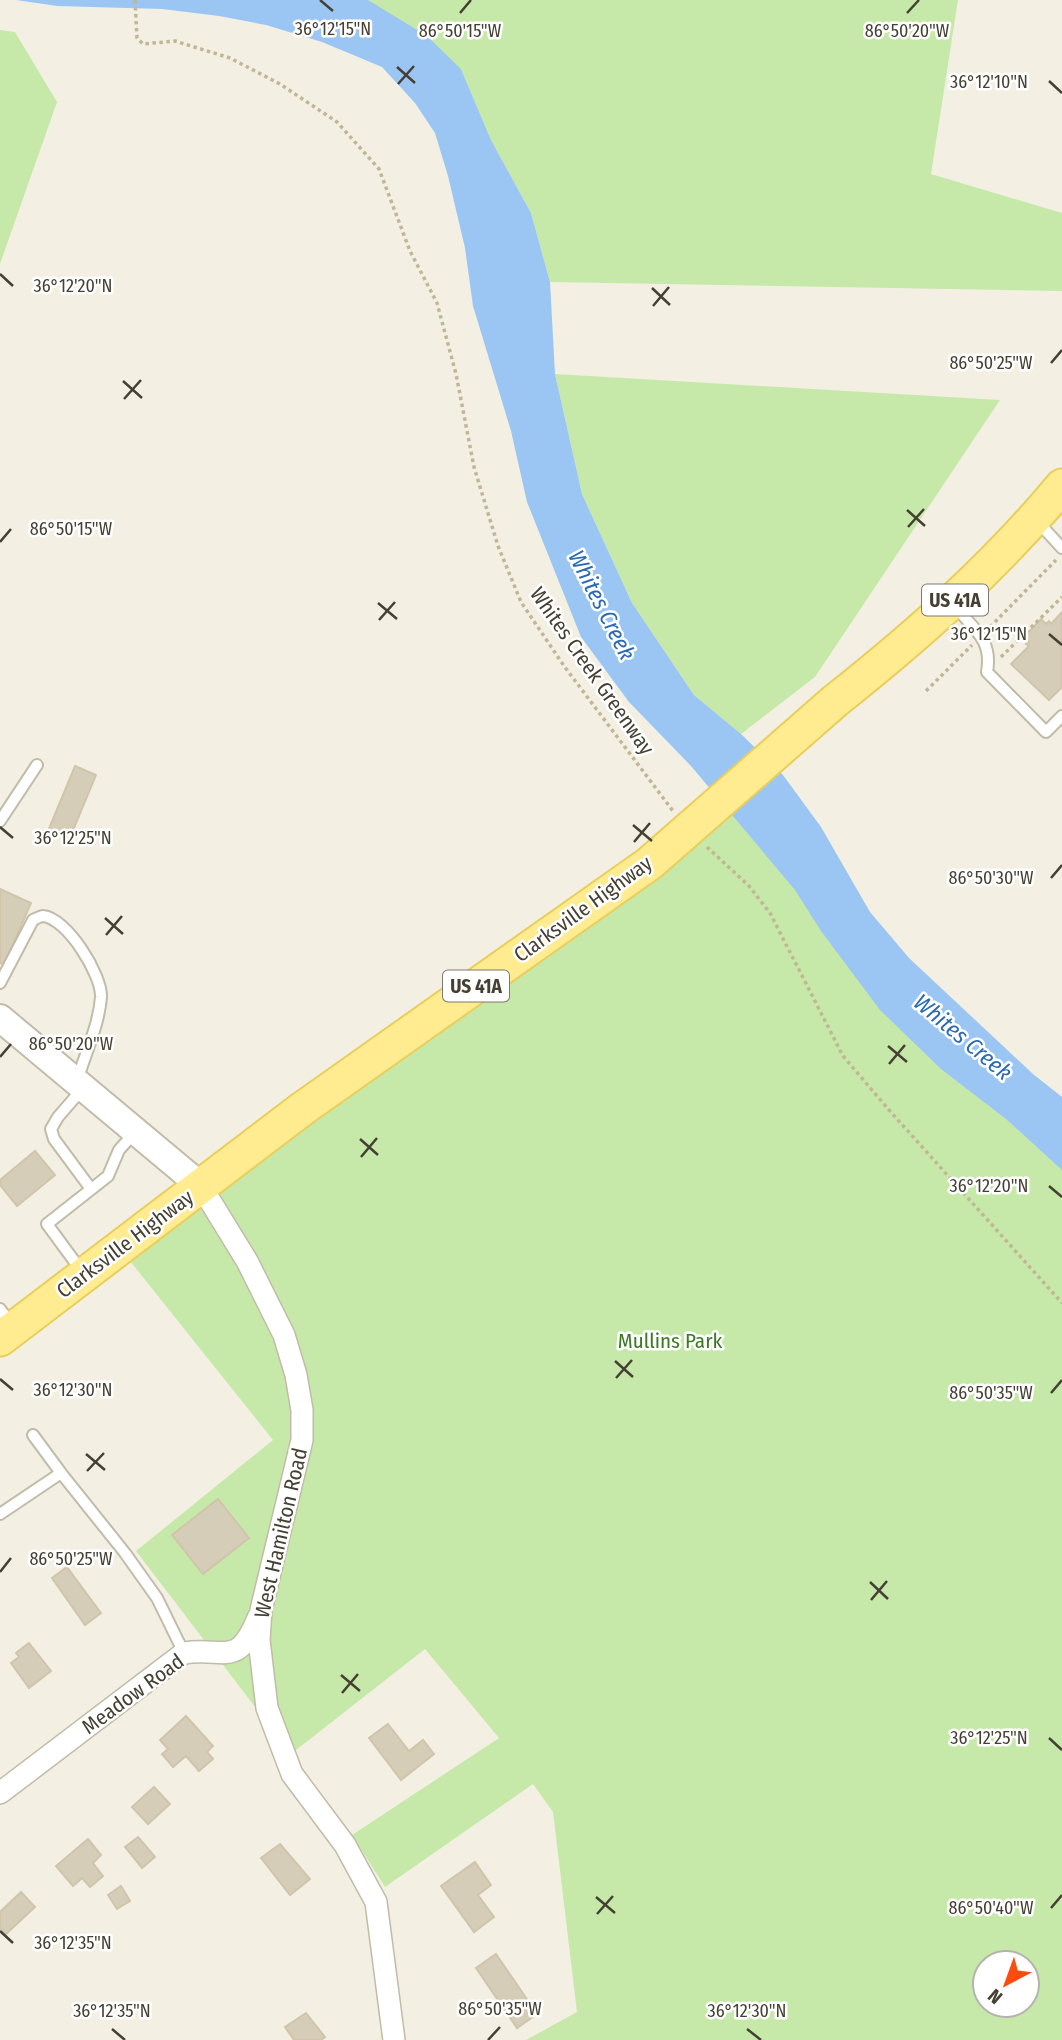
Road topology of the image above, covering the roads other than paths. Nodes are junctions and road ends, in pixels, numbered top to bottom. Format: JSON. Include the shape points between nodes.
{"nodes":[{"id":1,"x":1062,"y":486,"type":"edge"},
{"id":2,"x":1034,"y":518,"type":"junction"},
{"id":3,"x":1062,"y":548,"type":"edge"},
{"id":4,"x":953,"y":603,"type":"junction"},
{"id":5,"x":1062,"y":716,"type":"edge"},
{"id":6,"x":37,"y":765,"type":"dead end"},
{"id":7,"x":0,"y":821,"type":"edge"},
{"id":8,"x":0,"y":983,"type":"edge"},
{"id":9,"x":0,"y":1018,"type":"edge"},
{"id":10,"x":81,"y":1084,"type":"junction"},
{"id":11,"x":136,"y":1131,"type":"junction"},
{"id":12,"x":201,"y":1186,"type":"junction"},
{"id":13,"x":91,"y":1189,"type":"junction"},
{"id":14,"x":85,"y":1275,"type":"junction"},
{"id":15,"x":5,"y":1326,"type":"edge"},
{"id":16,"x":33,"y":1435,"type":"dead end"},
{"id":17,"x":61,"y":1473,"type":"junction"},
{"id":18,"x":0,"y":1514,"type":"edge"},
{"id":19,"x":261,"y":1610,"type":"junction"},
{"id":20,"x":184,"y":1653,"type":"junction"},
{"id":21,"x":0,"y":1793,"type":"edge"},
{"id":22,"x":394,"y":2040,"type":"edge"}],
"edges":[{"from":1,"to":2,"type":"main road","name":"Clarksville Highway","number":"US 41A"},
{"from":2,"to":3,"type":"lane"},
{"from":2,"to":4,"type":"main road","name":"Clarksville Highway","number":"US 41A"},
{"from":4,"to":5,"type":"lane","via":[[988,649],[987,672],[1046,732]]},
{"from":4,"to":12,"type":"main road","name":"Clarksville Highway","number":"US 41A","bridge":true,"via":[[650,863],[302,1109]]},
{"from":6,"to":7,"type":"lane"},
{"from":8,"to":10,"type":"lane","via":[[33,920],[43,916],[57,922],[75,939],[101,994]]},
{"from":9,"to":10,"type":"street"},
{"from":10,"to":11,"type":"street"},
{"from":10,"to":13,"type":"lane","via":[[51,1129]]},
{"from":11,"to":12,"type":"street"},
{"from":11,"to":13,"type":"lane","via":[[119,1150],[107,1176]]},
{"from":12,"to":14,"type":"main road","name":"Clarksville Highway","number":"US 41A"},
{"from":12,"to":19,"type":"street","name":"West Hamilton Road","via":[[247,1261],[284,1335],[302,1410],[302,1440]]},
{"from":13,"to":14,"type":"lane","via":[[47,1224]]},
{"from":14,"to":15,"type":"main road","name":"Clarksville Highway","number":"US 41A"},
{"from":16,"to":17,"type":"lane"},
{"from":17,"to":18,"type":"lane"},
{"from":17,"to":20,"type":"lane","via":[[157,1598]]},
{"from":19,"to":20,"type":"street","name":"Meadow Road","via":[[247,1640],[235,1651]]},
{"from":19,"to":22,"type":"street","name":"West Hamilton Road","via":[[260,1654],[267,1708],[292,1774],[345,1846],[376,1902]]},
{"from":20,"to":21,"type":"street","name":"Meadow Road"}]}
